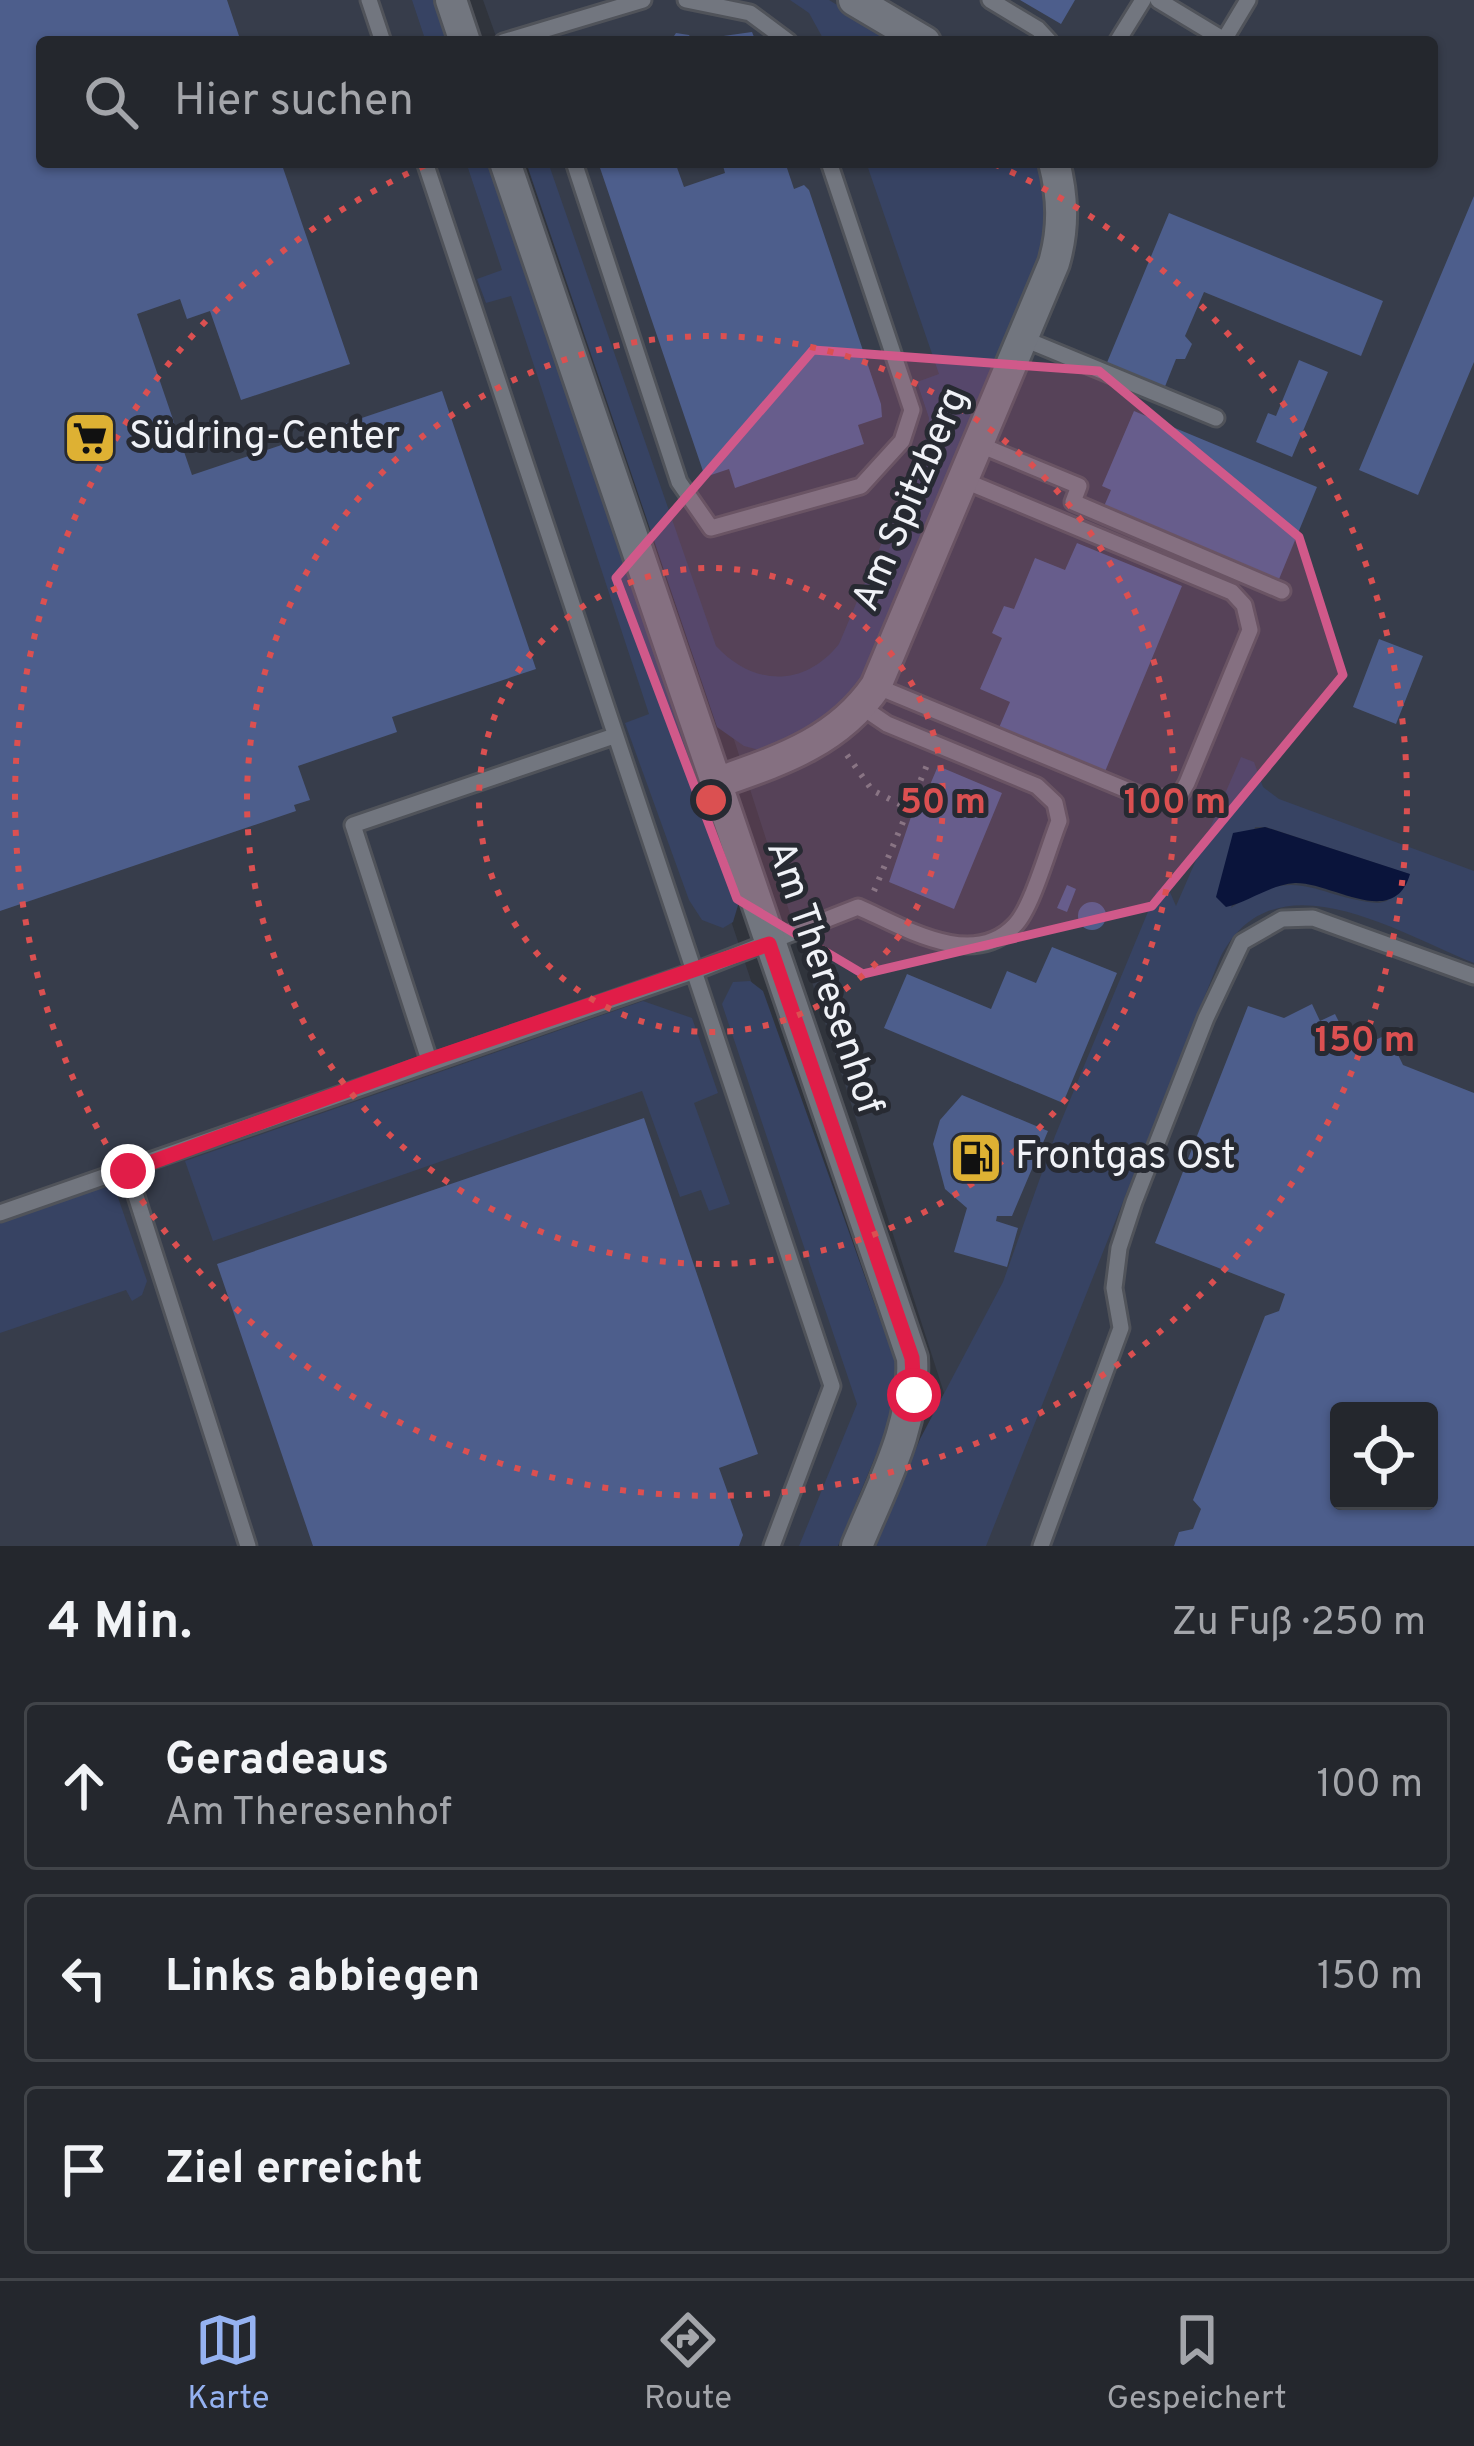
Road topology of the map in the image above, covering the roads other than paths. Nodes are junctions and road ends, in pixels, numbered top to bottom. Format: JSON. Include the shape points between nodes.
{"nodes":[{"id":1,"x":369,"y":0,"type":"edge"},
{"id":2,"x":451,"y":0,"type":"edge"},
{"id":3,"x":643,"y":0,"type":"edge"},
{"id":4,"x":686,"y":0,"type":"edge"},
{"id":5,"x":854,"y":0,"type":"edge"},
{"id":6,"x":989,"y":0,"type":"edge"},
{"id":7,"x":1143,"y":0,"type":"edge"},
{"id":8,"x":1158,"y":0,"type":"edge"},
{"id":9,"x":1248,"y":0,"type":"edge"},
{"id":10,"x":381,"y":36,"type":"edge"},
{"id":11,"x":463,"y":36,"type":"edge"},
{"id":12,"x":536,"y":36,"type":"edge"},
{"id":13,"x":781,"y":36,"type":"edge"},
{"id":14,"x":915,"y":36,"type":"edge"},
{"id":15,"x":1045,"y":36,"type":"edge"},
{"id":16,"x":1122,"y":36,"type":"edge"},
{"id":17,"x":1217,"y":36,"type":"edge"},
{"id":18,"x":1226,"y":36,"type":"edge"},
{"id":19,"x":427,"y":168,"type":"edge"},
{"id":20,"x":507,"y":168,"type":"edge"},
{"id":21,"x":576,"y":168,"type":"edge"},
{"id":22,"x":831,"y":168,"type":"edge"},
{"id":23,"x":1055,"y":168,"type":"edge"},
{"id":24,"x":1022,"y":338,"type":"junction"},
{"id":25,"x":1216,"y":418,"type":"dead end"},
{"id":26,"x":978,"y":444,"type":"junction"},
{"id":27,"x":963,"y":480,"type":"junction"},
{"id":28,"x":1282,"y":591,"type":"dead end"},
{"id":29,"x":869,"y":696,"type":"junction"},
{"id":30,"x":614,"y":736,"type":"junction"},
{"id":31,"x":716,"y":783,"type":"junction"},
{"id":32,"x":769,"y":944,"type":"junction"},
{"id":33,"x":698,"y":970,"type":"junction"},
{"id":34,"x":1474,"y":976,"type":"edge"},
{"id":35,"x":429,"y":1060,"type":"junction"},
{"id":36,"x":128,"y":1171,"type":"junction"},
{"id":37,"x":0,"y":1213,"type":"edge"},
{"id":38,"x":248,"y":1546,"type":"edge"},
{"id":39,"x":772,"y":1546,"type":"edge"},
{"id":40,"x":857,"y":1546,"type":"edge"},
{"id":41,"x":1042,"y":1546,"type":"edge"}],
"edges":[{"from":1,"to":10,"type":"lane"},
{"from":2,"to":11,"type":"street"},
{"from":3,"to":12,"type":"lane"},
{"from":4,"to":13,"type":"lane","via":[[750,13]]},
{"from":5,"to":14,"type":"street"},
{"from":6,"to":15,"type":"lane"},
{"from":7,"to":16,"type":"lane"},
{"from":8,"to":17,"type":"lane"},
{"from":9,"to":18,"type":"lane"},
{"from":19,"to":30,"type":"lane"},
{"from":20,"to":31,"type":"street","name":"Am Theresenhof"},
{"from":21,"to":22,"type":"lane","via":[[679,482],[711,528],[861,486],[902,441],[912,410]]},
{"from":23,"to":24,"type":"street","name":"Am Spitzberg","via":[[1062,237]]},
{"from":24,"to":25,"type":"lane"},
{"from":24,"to":26,"type":"street","name":"Am Spitzberg"},
{"from":26,"to":27,"type":"street","name":"Am Spitzberg"},
{"from":26,"to":28,"type":"lane","via":[[1079,486],[1072,502]]},
{"from":27,"to":29,"type":"street","name":"Am Spitzberg"},
{"from":27,"to":29,"type":"lane","via":[[1232,592],[1244,604],[1250,630],[1195,762],[1180,795],[1151,800]]},
{"from":29,"to":31,"type":"street","name":"Am Spitzberg","via":[[792,757]]},
{"from":29,"to":32,"type":"lane","via":[[936,744],[1037,786],[1059,821],[1016,925],[986,941],[950,946],[857,907]]},
{"from":30,"to":33,"type":"lane"},
{"from":30,"to":35,"type":"lane","via":[[353,825]]},
{"from":31,"to":32,"type":"street","name":"Am Theresenhof"},
{"from":32,"to":33,"type":"lane"},
{"from":32,"to":40,"type":"street","name":"Am Theresenhof","via":[[912,1358],[907,1424]]},
{"from":33,"to":35,"type":"lane"},
{"from":33,"to":39,"type":"lane","via":[[832,1386]]},
{"from":34,"to":41,"type":"lane","via":[[1312,918],[1282,919],[1242,942],[1129,1217],[1114,1288],[1121,1328]]},
{"from":35,"to":36,"type":"lane"},
{"from":36,"to":37,"type":"lane"},
{"from":36,"to":38,"type":"lane"}]}
